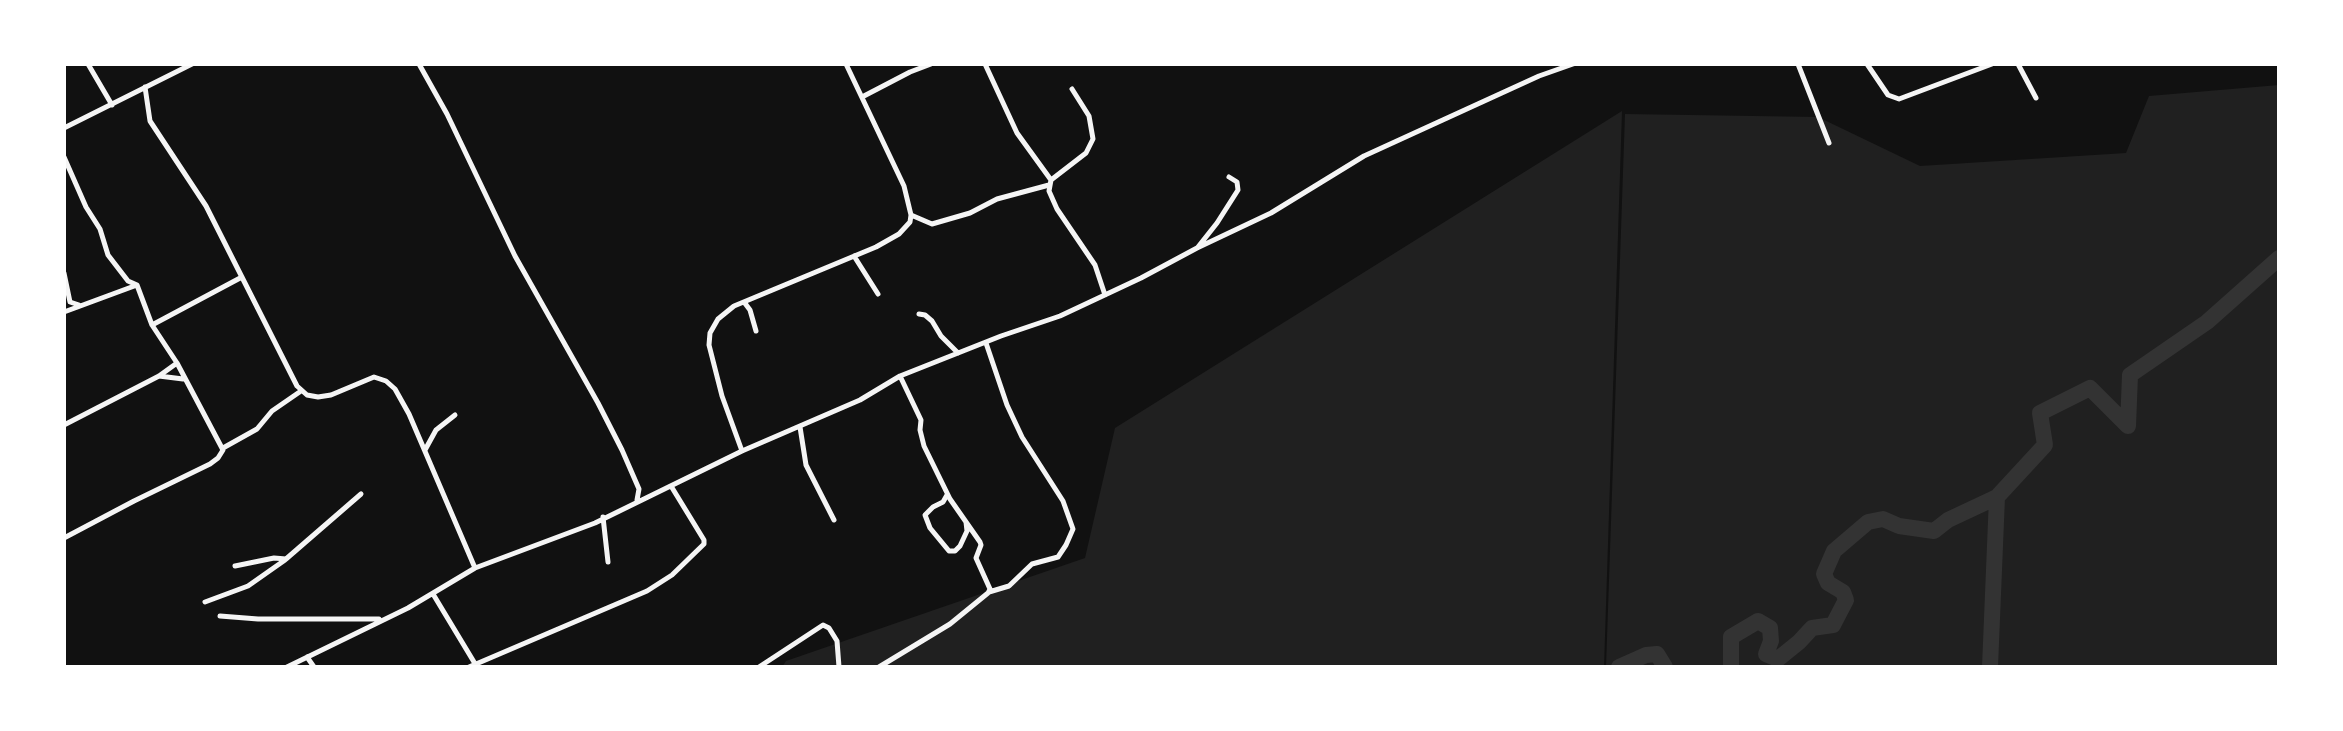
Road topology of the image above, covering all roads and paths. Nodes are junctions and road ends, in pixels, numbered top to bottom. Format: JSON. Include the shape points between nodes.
{"nodes":[{"id":1,"x":88,"y":64,"type":"edge"},
{"id":2,"x":192,"y":64,"type":"edge"},
{"id":3,"x":419,"y":64,"type":"edge"},
{"id":4,"x":846,"y":64,"type":"edge"},
{"id":5,"x":931,"y":64,"type":"edge"},
{"id":6,"x":985,"y":64,"type":"edge"},
{"id":7,"x":1573,"y":64,"type":"edge"},
{"id":8,"x":1798,"y":64,"type":"edge"},
{"id":9,"x":1867,"y":64,"type":"edge"},
{"id":10,"x":1970,"y":64,"type":"edge"},
{"id":11,"x":1992,"y":64,"type":"edge"},
{"id":12,"x":2018,"y":64,"type":"edge"},
{"id":13,"x":1972,"y":71,"type":"junction"},
{"id":14,"x":145,"y":87,"type":"junction"},
{"id":15,"x":1072,"y":89,"type":"dead end"},
{"id":16,"x":862,"y":97,"type":"junction"},
{"id":17,"x":2036,"y":98,"type":"dead end"},
{"id":18,"x":112,"y":105,"type":"junction"},
{"id":19,"x":64,"y":128,"type":"edge"},
{"id":20,"x":1829,"y":143,"type":"dead end"},
{"id":21,"x":64,"y":157,"type":"edge"},
{"id":22,"x":1229,"y":177,"type":"dead end"},
{"id":23,"x":1050,"y":182,"type":"junction"},
{"id":24,"x":911,"y":215,"type":"junction"},
{"id":25,"x":1197,"y":248,"type":"junction"},
{"id":26,"x":854,"y":256,"type":"junction"},
{"id":27,"x":64,"y":273,"type":"edge"},
{"id":28,"x":242,"y":277,"type":"junction"},
{"id":29,"x":137,"y":285,"type":"junction"},
{"id":30,"x":878,"y":294,"type":"dead end"},
{"id":31,"x":1105,"y":295,"type":"junction"},
{"id":32,"x":744,"y":302,"type":"junction"},
{"id":33,"x":81,"y":305,"type":"junction"},
{"id":34,"x":64,"y":312,"type":"edge"},
{"id":35,"x":919,"y":314,"type":"dead end"},
{"id":36,"x":152,"y":325,"type":"junction"},
{"id":37,"x":756,"y":331,"type":"dead end"},
{"id":38,"x":986,"y":343,"type":"junction"},
{"id":39,"x":958,"y":353,"type":"junction"},
{"id":40,"x":177,"y":363,"type":"junction"},
{"id":41,"x":159,"y":376,"type":"junction"},
{"id":42,"x":900,"y":376,"type":"junction"},
{"id":43,"x":184,"y":380,"type":"junction"},
{"id":44,"x":301,"y":391,"type":"junction"},
{"id":45,"x":455,"y":415,"type":"dead end"},
{"id":46,"x":64,"y":425,"type":"edge"},
{"id":47,"x":800,"y":427,"type":"junction"},
{"id":48,"x":223,"y":448,"type":"junction"},
{"id":49,"x":425,"y":450,"type":"junction"},
{"id":50,"x":742,"y":451,"type":"junction"},
{"id":51,"x":671,"y":486,"type":"junction"},
{"id":52,"x":947,"y":490,"type":"junction"},
{"id":53,"x":361,"y":494,"type":"dead end"},
{"id":54,"x":636,"y":501,"type":"junction"},
{"id":55,"x":603,"y":517,"type":"junction"},
{"id":56,"x":834,"y":520,"type":"dead end"},
{"id":57,"x":966,"y":520,"type":"junction"},
{"id":58,"x":64,"y":538,"type":"edge"},
{"id":59,"x":286,"y":559,"type":"junction"},
{"id":60,"x":608,"y":562,"type":"dead end"},
{"id":61,"x":235,"y":566,"type":"dead end"},
{"id":62,"x":475,"y":568,"type":"junction"},
{"id":63,"x":989,"y":592,"type":"junction"},
{"id":64,"x":433,"y":594,"type":"junction"},
{"id":65,"x":205,"y":602,"type":"dead end"},
{"id":66,"x":220,"y":616,"type":"dead end"},
{"id":67,"x":384,"y":618,"type":"junction"},
{"id":68,"x":307,"y":657,"type":"junction"},
{"id":69,"x":474,"y":666,"type":"edge"},
{"id":70,"x":287,"y":667,"type":"edge"},
{"id":71,"x":314,"y":667,"type":"edge"},
{"id":72,"x":759,"y":667,"type":"edge"},
{"id":73,"x":839,"y":667,"type":"edge"},
{"id":74,"x":879,"y":667,"type":"edge"}],
"edges":[{"from":1,"to":18,"type":"street"},
{"from":2,"to":14,"type":"street"},
{"from":3,"to":54,"type":"street","via":[[509,245],[616,439],[639,489]]},
{"from":4,"to":16,"type":"street"},
{"from":5,"to":16,"type":"street"},
{"from":6,"to":23,"type":"street","via":[[1017,133]]},
{"from":7,"to":25,"type":"street","via":[[1364,156],[1271,213]]},
{"from":8,"to":20,"type":"street"},
{"from":9,"to":13,"type":"street","via":[[1888,95],[1899,99]]},
{"from":10,"to":13,"type":"street"},
{"from":11,"to":13,"type":"street"},
{"from":12,"to":17,"type":"street"},
{"from":14,"to":18,"type":"street"},
{"from":14,"to":28,"type":"street","via":[[150,121],[206,206]]},
{"from":15,"to":23,"type":"street","via":[[1089,116],[1093,139],[1086,153]]},
{"from":16,"to":24,"type":"street","via":[[904,186]]},
{"from":18,"to":19,"type":"street"},
{"from":21,"to":29,"type":"street","via":[[108,255]]},
{"from":22,"to":25,"type":"street","via":[[1238,190]]},
{"from":23,"to":24,"type":"street","via":[[932,224]]},
{"from":23,"to":31,"type":"street","via":[[1051,198],[1095,265]]},
{"from":24,"to":26,"type":"street","via":[[899,234]]},
{"from":25,"to":31,"type":"street"},
{"from":26,"to":30,"type":"street"},
{"from":26,"to":32,"type":"street"},
{"from":27,"to":33,"type":"street","via":[[70,302]]},
{"from":28,"to":36,"type":"street"},
{"from":28,"to":44,"type":"street"},
{"from":29,"to":33,"type":"street"},
{"from":29,"to":36,"type":"street"},
{"from":31,"to":38,"type":"street"},
{"from":32,"to":37,"type":"street"},
{"from":32,"to":50,"type":"street","via":[[726,310],[709,340]]},
{"from":33,"to":34,"type":"street"},
{"from":35,"to":39,"type":"street","via":[[932,321]]},
{"from":36,"to":40,"type":"street"},
{"from":38,"to":39,"type":"street"},
{"from":38,"to":63,"type":"street","via":[[1007,405],[1063,501],[1073,529],[1058,557],[1035,562],[1009,586]]},
{"from":39,"to":42,"type":"street"},
{"from":40,"to":41,"type":"street"},
{"from":40,"to":43,"type":"street"},
{"from":41,"to":43,"type":"street"},
{"from":41,"to":46,"type":"street"},
{"from":42,"to":47,"type":"street"},
{"from":42,"to":52,"type":"street","via":[[921,420],[924,446]]},
{"from":43,"to":48,"type":"street"},
{"from":44,"to":48,"type":"street","via":[[257,429]]},
{"from":44,"to":49,"type":"street","via":[[323,397],[368,378],[381,379],[401,398]]},
{"from":45,"to":49,"type":"street","via":[[436,430]]},
{"from":47,"to":50,"type":"street"},
{"from":47,"to":56,"type":"street","via":[[806,465]]},
{"from":48,"to":58,"type":"street","via":[[210,464]]},
{"from":49,"to":62,"type":"street"},
{"from":50,"to":51,"type":"street"},
{"from":51,"to":54,"type":"street"},
{"from":51,"to":69,"type":"street","via":[[704,540],[676,572],[647,591]]},
{"from":52,"to":57,"type":"street"},
{"from":52,"to":57,"type":"street","via":[[946,498],[925,515],[949,551],[961,544]]},
{"from":53,"to":59,"type":"street"},
{"from":54,"to":55,"type":"street"},
{"from":55,"to":60,"type":"street"},
{"from":55,"to":62,"type":"street"},
{"from":57,"to":63,"type":"street","via":[[981,545],[976,558]]},
{"from":59,"to":61,"type":"street"},
{"from":59,"to":65,"type":"street","via":[[248,586]]},
{"from":62,"to":64,"type":"street"},
{"from":63,"to":74,"type":"street","via":[[934,635]]},
{"from":64,"to":67,"type":"street"},
{"from":64,"to":69,"type":"street"},
{"from":66,"to":67,"type":"street"},
{"from":67,"to":68,"type":"street"},
{"from":68,"to":70,"type":"street"},
{"from":68,"to":71,"type":"street"},
{"from":72,"to":73,"type":"street","via":[[823,625],[837,641]]}]}
